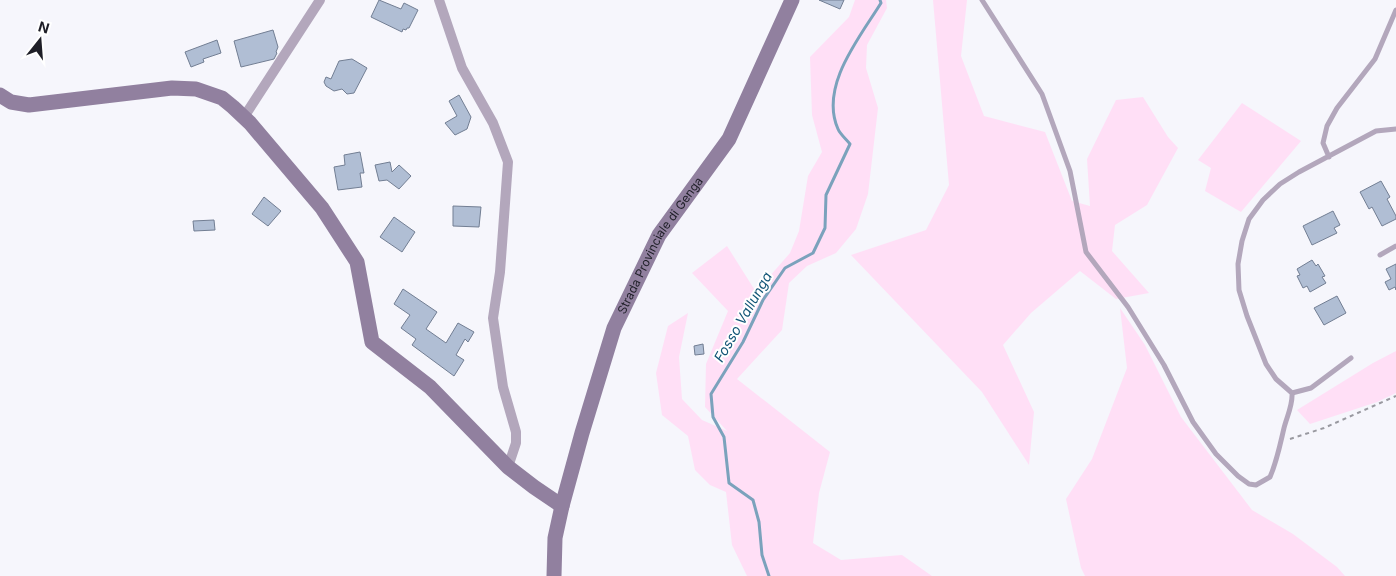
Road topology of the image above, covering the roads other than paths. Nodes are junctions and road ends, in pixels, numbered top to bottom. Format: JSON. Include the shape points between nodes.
{"nodes":[{"id":1,"x":320,"y":0,"type":"edge"},
{"id":2,"x":439,"y":0,"type":"edge"},
{"id":3,"x":792,"y":0,"type":"edge"},
{"id":4,"x":982,"y":0,"type":"edge"},
{"id":5,"x":1396,"y":10,"type":"edge"},
{"id":6,"x":0,"y":95,"type":"edge"},
{"id":7,"x":244,"y":117,"type":"junction"},
{"id":8,"x":1396,"y":129,"type":"edge"},
{"id":9,"x":1330,"y":157,"type":"junction"},
{"id":10,"x":1396,"y":246,"type":"edge"},
{"id":11,"x":1380,"y":255,"type":"dead end"},
{"id":12,"x":1351,"y":358,"type":"dead end"},
{"id":13,"x":1292,"y":393,"type":"junction"},
{"id":14,"x":508,"y":468,"type":"junction"},
{"id":15,"x":562,"y":506,"type":"junction"},
{"id":16,"x":555,"y":576,"type":"edge"}],
"edges":[{"from":1,"to":7,"type":"street"},
{"from":2,"to":14,"type":"street","via":[[462,68],[493,123],[508,162],[500,272],[493,318],[503,387],[516,432]]},
{"from":3,"to":15,"type":"street","name":"Strada Provinciale di Genga","via":[[729,139],[659,235],[614,328]]},
{"from":4,"to":13,"type":"lane","via":[[1042,94],[1070,171],[1086,252],[1128,307],[1164,365],[1193,422],[1216,454],[1250,484],[1256,485],[1270,478],[1293,400]]},
{"from":5,"to":9,"type":"lane","via":[[1376,59],[1326,126],[1323,143]]},
{"from":6,"to":7,"type":"street","via":[[11,102],[29,105],[172,88],[196,89],[222,98]]},
{"from":7,"to":14,"type":"street","via":[[322,208],[357,262],[372,342],[430,387]]},
{"from":8,"to":9,"type":"lane","via":[[1376,131]]},
{"from":9,"to":13,"type":"lane","via":[[1280,184],[1263,200],[1249,219],[1238,264],[1239,290],[1266,364],[1276,379]]},
{"from":10,"to":11,"type":"lane"},
{"from":12,"to":13,"type":"lane","via":[[1311,388]]},
{"from":14,"to":15,"type":"street"},
{"from":15,"to":16,"type":"street","name":"Strada Provinciale di Genga","via":[[555,538]]}]}
